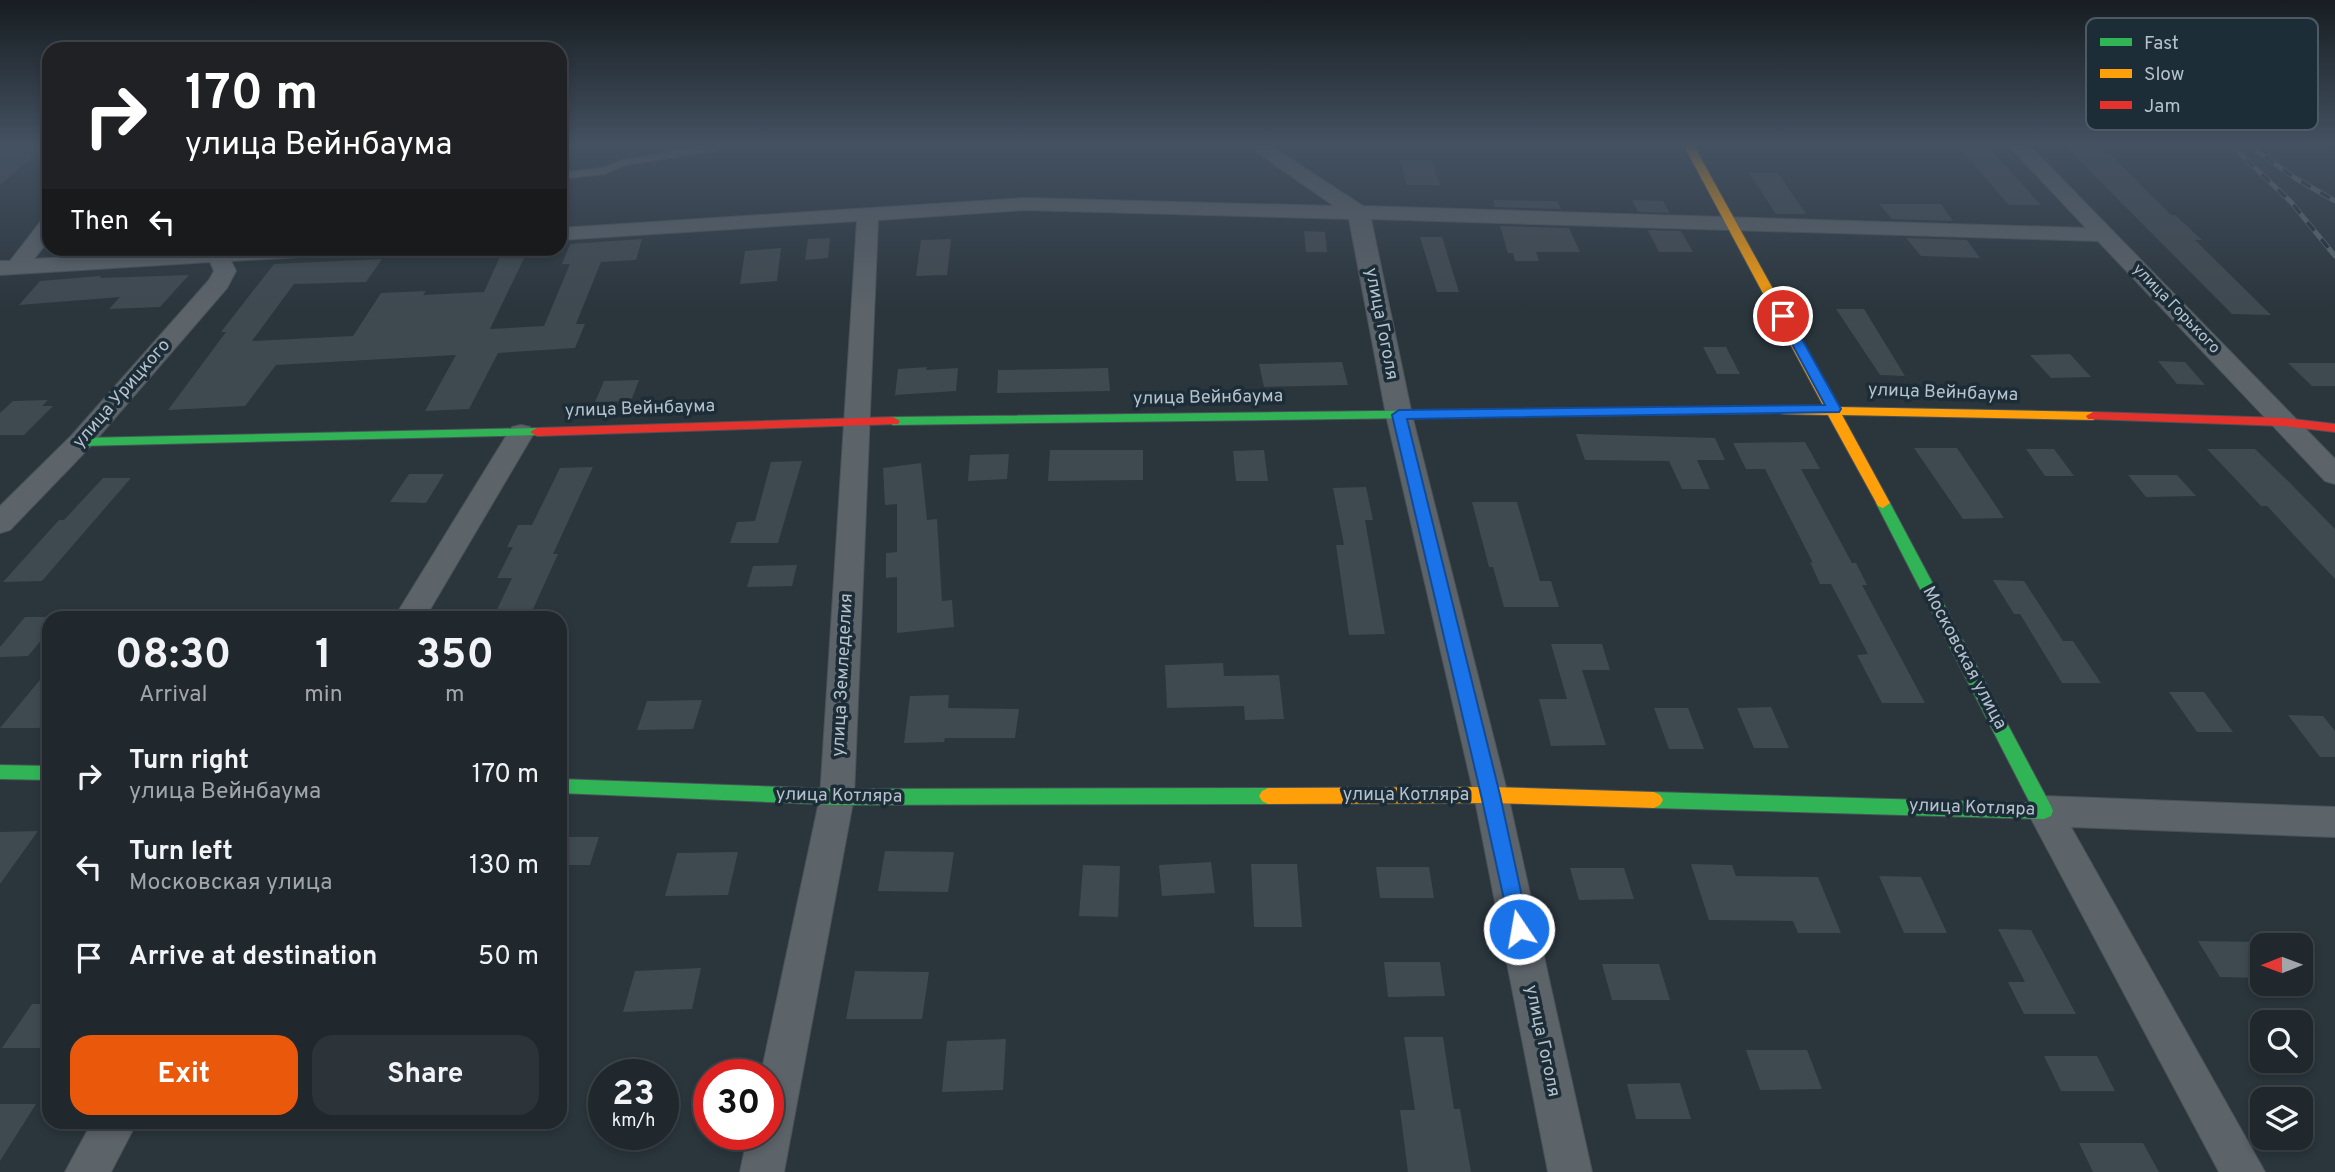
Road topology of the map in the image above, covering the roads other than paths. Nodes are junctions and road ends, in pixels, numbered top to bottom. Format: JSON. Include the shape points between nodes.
{"nodes":[{"id":1,"x":1338,"y":199,"type":"edge"},
{"id":2,"x":1719,"y":199,"type":"edge"},
{"id":3,"x":2070,"y":199,"type":"edge"},
{"id":4,"x":868,"y":213,"type":"junction"},
{"id":5,"x":1359,"y":213,"type":"junction"},
{"id":6,"x":1732,"y":222,"type":"junction"},
{"id":7,"x":42,"y":233,"type":"edge"},
{"id":8,"x":567,"y":234,"type":"edge"},
{"id":9,"x":2105,"y":235,"type":"junction"},
{"id":10,"x":165,"y":256,"type":"edge"},
{"id":11,"x":211,"y":256,"type":"edge"},
{"id":12,"x":9,"y":267,"type":"edge"},
{"id":13,"x":1834,"y":409,"type":"junction"},
{"id":14,"x":1399,"y":415,"type":"junction"},
{"id":15,"x":857,"y":421,"type":"junction"},
{"id":16,"x":2284,"y":422,"type":"junction"},
{"id":17,"x":2335,"y":428,"type":"edge"},
{"id":18,"x":521,"y":433,"type":"junction"},
{"id":19,"x":80,"y":442,"type":"junction"},
{"id":20,"x":2335,"y":475,"type":"edge"},
{"id":21,"x":0,"y":523,"type":"edge"},
{"id":22,"x":413,"y":611,"type":"edge"},
{"id":23,"x":0,"y":772,"type":"edge"},
{"id":24,"x":42,"y":773,"type":"edge"},
{"id":25,"x":567,"y":786,"type":"edge"},
{"id":26,"x":1491,"y":795,"type":"junction"},
{"id":27,"x":837,"y":797,"type":"junction"},
{"id":28,"x":2044,"y":811,"type":"junction"},
{"id":29,"x":2335,"y":822,"type":"edge"},
{"id":30,"x":112,"y":1129,"type":"edge"},
{"id":31,"x":87,"y":1172,"type":"edge"},
{"id":32,"x":762,"y":1172,"type":"edge"},
{"id":33,"x":1570,"y":1172,"type":"edge"},
{"id":34,"x":2243,"y":1172,"type":"edge"}],
"edges":[{"from":1,"to":5,"type":"street"},
{"from":2,"to":6,"type":"street","name":"Московская улица"},
{"from":3,"to":9,"type":"street","name":"улица Горького"},
{"from":4,"to":5,"type":"street","via":[[1025,204]]},
{"from":4,"to":8,"type":"street"},
{"from":4,"to":15,"type":"street","name":"улица Земледелия"},
{"from":5,"to":6,"type":"street"},
{"from":5,"to":14,"type":"street","name":"улица Гоголя"},
{"from":6,"to":9,"type":"street"},
{"from":6,"to":13,"type":"street","name":"Московская улица"},
{"from":7,"to":12,"type":"street"},
{"from":9,"to":16,"type":"street","name":"улица Горького"},
{"from":10,"to":12,"type":"street"},
{"from":11,"to":19,"type":"street","name":"улица Урицкого","via":[[225,271],[219,283]]},
{"from":13,"to":14,"type":"street","name":"улица Вейнбаума"},
{"from":13,"to":16,"type":"street","name":"улица Вейнбаума"},
{"from":13,"to":28,"type":"street","name":"Московская улица"},
{"from":14,"to":15,"type":"street","name":"улица Вейнбаума"},
{"from":14,"to":26,"type":"street","name":"улица Гоголя"},
{"from":15,"to":18,"type":"street","name":"улица Вейнбаума"},
{"from":15,"to":27,"type":"street","name":"улица Земледелия"},
{"from":16,"to":17,"type":"street","name":"улица Вейнбаума"},
{"from":16,"to":20,"type":"street","name":"улица Горького"},
{"from":18,"to":19,"type":"street","name":"улица Вейнбаума"},
{"from":18,"to":22,"type":"street"},
{"from":19,"to":21,"type":"street","name":"улица Урицкого"},
{"from":23,"to":24,"type":"street"},
{"from":25,"to":27,"type":"street","name":"улица Котляра"},
{"from":26,"to":27,"type":"street","name":"улица Котляра"},
{"from":26,"to":28,"type":"street","name":"улица Котляра"},
{"from":26,"to":33,"type":"street","name":"улица Гоголя"},
{"from":27,"to":32,"type":"street","name":"улица Земледелия"},
{"from":28,"to":29,"type":"street","name":"улица Котляра"},
{"from":28,"to":34,"type":"street","name":"Московская улица"},
{"from":30,"to":31,"type":"street"}]}
